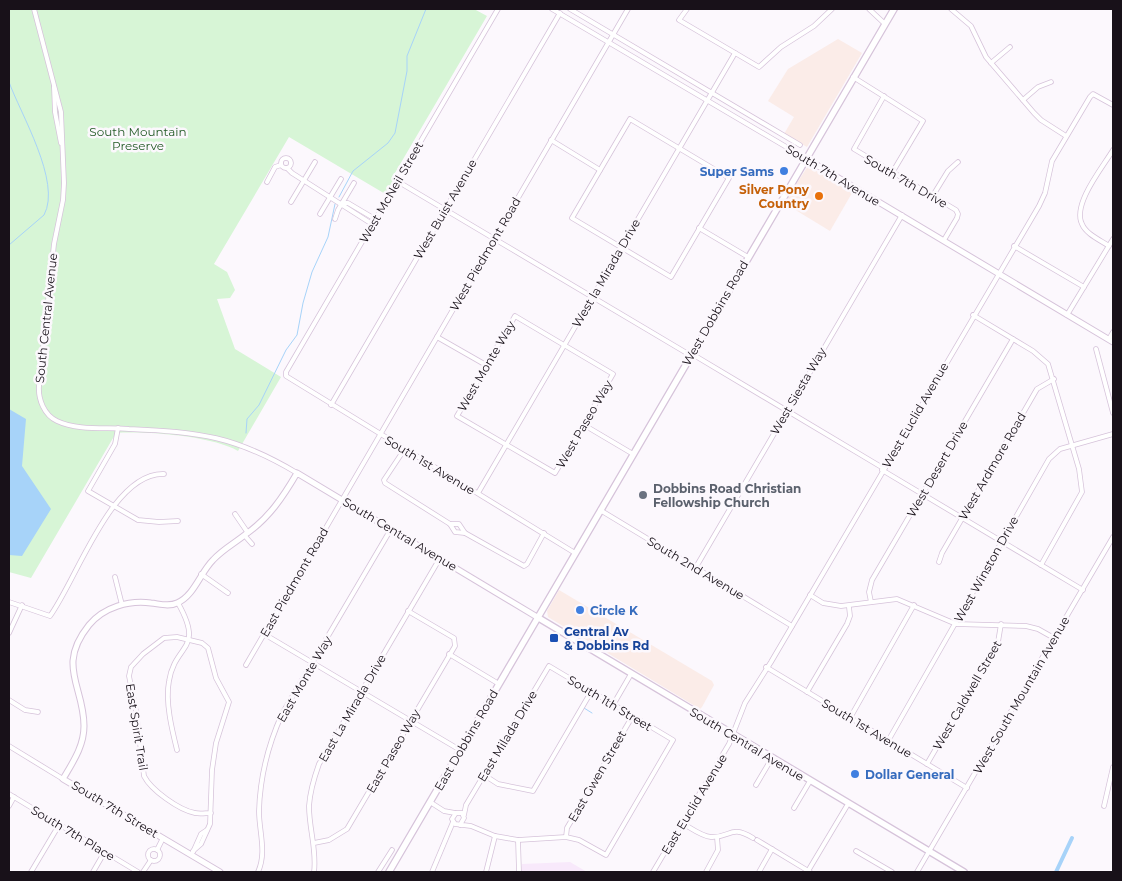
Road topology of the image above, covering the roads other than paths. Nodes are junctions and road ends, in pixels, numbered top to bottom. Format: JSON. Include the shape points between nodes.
{"nodes":[{"id":1,"x":34,"y":9,"type":"edge"},
{"id":2,"x":498,"y":9,"type":"edge"},
{"id":3,"x":552,"y":9,"type":"edge"},
{"id":4,"x":572,"y":9,"type":"edge"},
{"id":5,"x":628,"y":9,"type":"edge"},
{"id":6,"x":686,"y":9,"type":"edge"},
{"id":7,"x":832,"y":9,"type":"edge"},
{"id":8,"x":869,"y":9,"type":"edge"},
{"id":9,"x":894,"y":9,"type":"edge"},
{"id":10,"x":951,"y":9,"type":"edge"},
{"id":11,"x":560,"y":13,"type":"junction"},
{"id":12,"x":568,"y":18,"type":"junction"},
{"id":13,"x":885,"y":24,"type":"junction"},
{"id":14,"x":613,"y":35,"type":"junction"},
{"id":15,"x":608,"y":43,"type":"junction"},
{"id":16,"x":1010,"y":46,"type":"dead end"},
{"id":17,"x":735,"y":53,"type":"junction"},
{"id":18,"x":991,"y":63,"type":"junction"},
{"id":19,"x":853,"y":77,"type":"junction"},
{"id":20,"x":1051,"y":82,"type":"dead end"},
{"id":21,"x":712,"y":93,"type":"junction"},
{"id":22,"x":884,"y":96,"type":"junction"},
{"id":23,"x":1023,"y":100,"type":"junction"},
{"id":24,"x":707,"y":101,"type":"junction"},
{"id":25,"x":1113,"y":105,"type":"edge"},
{"id":26,"x":1066,"y":136,"type":"junction"},
{"id":27,"x":551,"y":140,"type":"junction"},
{"id":28,"x":800,"y":145,"type":"dead end"},
{"id":29,"x":679,"y":149,"type":"junction"},
{"id":30,"x":1113,"y":150,"type":"edge"},
{"id":31,"x":805,"y":158,"type":"junction"},
{"id":32,"x":315,"y":162,"type":"dead end"},
{"id":33,"x":958,"y":162,"type":"dead end"},
{"id":34,"x":281,"y":165,"type":"junction"},
{"id":35,"x":288,"y":168,"type":"junction"},
{"id":36,"x":600,"y":170,"type":"junction"},
{"id":37,"x":892,"y":173,"type":"junction"},
{"id":38,"x":341,"y":178,"type":"dead end"},
{"id":39,"x":304,"y":180,"type":"junction"},
{"id":40,"x":397,"y":181,"type":"junction"},
{"id":41,"x":267,"y":182,"type":"dead end"},
{"id":42,"x":354,"y":183,"type":"dead end"},
{"id":43,"x":331,"y":196,"type":"junction"},
{"id":44,"x":932,"y":197,"type":"junction"},
{"id":45,"x":291,"y":202,"type":"dead end"},
{"id":46,"x":343,"y":204,"type":"junction"},
{"id":47,"x":445,"y":210,"type":"junction"},
{"id":48,"x":320,"y":214,"type":"dead end"},
{"id":49,"x":902,"y":215,"type":"junction"},
{"id":50,"x":335,"y":219,"type":"dead end"},
{"id":51,"x":375,"y":219,"type":"junction"},
{"id":52,"x":372,"y":224,"type":"junction"},
{"id":53,"x":699,"y":228,"type":"junction"},
{"id":54,"x":494,"y":239,"type":"junction"},
{"id":55,"x":944,"y":240,"type":"junction"},
{"id":56,"x":1113,"y":240,"type":"edge"},
{"id":57,"x":1014,"y":246,"type":"junction"},
{"id":58,"x":1109,"y":246,"type":"junction"},
{"id":59,"x":621,"y":248,"type":"junction"},
{"id":60,"x":748,"y":257,"type":"junction"},
{"id":61,"x":998,"y":273,"type":"junction"},
{"id":62,"x":1084,"y":287,"type":"junction"},
{"id":63,"x":592,"y":297,"type":"junction"},
{"id":64,"x":973,"y":315,"type":"junction"},
{"id":65,"x":1067,"y":315,"type":"junction"},
{"id":66,"x":1113,"y":332,"type":"edge"},
{"id":67,"x":437,"y":337,"type":"junction"},
{"id":68,"x":1013,"y":339,"type":"junction"},
{"id":69,"x":1111,"y":341,"type":"edge"},
{"id":70,"x":564,"y":345,"type":"junction"},
{"id":71,"x":1096,"y":348,"type":"dead end"},
{"id":72,"x":691,"y":355,"type":"junction"},
{"id":73,"x":486,"y":365,"type":"junction"},
{"id":74,"x":286,"y":376,"type":"joint"},
{"id":75,"x":1054,"y":379,"type":"junction"},
{"id":76,"x":331,"y":405,"type":"junction"},
{"id":77,"x":787,"y":410,"type":"junction"},
{"id":78,"x":1113,"y":413,"type":"edge"},
{"id":79,"x":584,"y":425,"type":"junction"},
{"id":80,"x":118,"y":428,"type":"junction"},
{"id":81,"x":1113,"y":434,"type":"edge"},
{"id":82,"x":380,"y":435,"type":"junction"},
{"id":83,"x":506,"y":444,"type":"junction"},
{"id":84,"x":1072,"y":445,"type":"junction"},
{"id":85,"x":404,"y":450,"type":"junction"},
{"id":86,"x":633,"y":454,"type":"junction"},
{"id":87,"x":882,"y":469,"type":"junction"},
{"id":88,"x":297,"y":473,"type":"junction"},
{"id":89,"x":164,"y":474,"type":"dead end"},
{"id":90,"x":478,"y":493,"type":"junction"},
{"id":91,"x":922,"y":494,"type":"junction"},
{"id":92,"x":342,"y":499,"type":"junction"},
{"id":93,"x":113,"y":507,"type":"junction"},
{"id":94,"x":600,"y":510,"type":"junction"},
{"id":95,"x":235,"y":514,"type":"dead end"},
{"id":96,"x":962,"y":518,"type":"junction"},
{"id":97,"x":178,"y":520,"type":"dead end"},
{"id":98,"x":450,"y":524,"type":"junction"},
{"id":99,"x":391,"y":529,"type":"junction"},
{"id":100,"x":465,"y":532,"type":"junction"},
{"id":101,"x":544,"y":533,"type":"junction"},
{"id":102,"x":247,"y":534,"type":"junction"},
{"id":103,"x":1113,"y":537,"type":"edge"},
{"id":104,"x":1001,"y":542,"type":"junction"},
{"id":105,"x":252,"y":544,"type":"dead end"},
{"id":106,"x":575,"y":553,"type":"junction"},
{"id":107,"x":440,"y":558,"type":"junction"},
{"id":108,"x":939,"y":562,"type":"dead end"},
{"id":109,"x":1041,"y":565,"type":"junction"},
{"id":110,"x":696,"y":567,"type":"junction"},
{"id":111,"x":201,"y":574,"type":"junction"},
{"id":112,"x":115,"y":577,"type":"dead end"},
{"id":113,"x":1082,"y":590,"type":"junction"},
{"id":114,"x":228,"y":593,"type":"dead end"},
{"id":115,"x":810,"y":595,"type":"junction"},
{"id":116,"x":9,"y":602,"type":"edge"},
{"id":117,"x":871,"y":602,"type":"junction"},
{"id":118,"x":178,"y":603,"type":"junction"},
{"id":119,"x":122,"y":605,"type":"junction"},
{"id":120,"x":914,"y":605,"type":"junction"},
{"id":121,"x":22,"y":606,"type":"junction"},
{"id":122,"x":849,"y":607,"type":"junction"},
{"id":123,"x":408,"y":611,"type":"junction"},
{"id":124,"x":537,"y":617,"type":"junction"},
{"id":125,"x":956,"y":624,"type":"junction"},
{"id":126,"x":1001,"y":624,"type":"junction"},
{"id":127,"x":792,"y":626,"type":"junction"},
{"id":128,"x":9,"y":633,"type":"edge"},
{"id":129,"x":264,"y":634,"type":"junction"},
{"id":130,"x":1054,"y":638,"type":"junction"},
{"id":131,"x":188,"y":640,"type":"junction"},
{"id":132,"x":449,"y":654,"type":"junction"},
{"id":133,"x":312,"y":662,"type":"junction"},
{"id":134,"x":246,"y":666,"type":"dead end"},
{"id":135,"x":549,"y":666,"type":"joint"},
{"id":136,"x":766,"y":667,"type":"junction"},
{"id":137,"x":631,"y":674,"type":"junction"},
{"id":138,"x":499,"y":684,"type":"junction"},
{"id":139,"x":362,"y":692,"type":"junction"},
{"id":140,"x":591,"y":692,"type":"junction"},
{"id":141,"x":807,"y":692,"type":"junction"},
{"id":142,"x":9,"y":700,"type":"edge"},
{"id":143,"x":613,"y":705,"type":"junction"},
{"id":144,"x":38,"y":712,"type":"dead end"},
{"id":145,"x":632,"y":717,"type":"junction"},
{"id":146,"x":850,"y":718,"type":"junction"},
{"id":147,"x":410,"y":721,"type":"junction"},
{"id":148,"x":733,"y":735,"type":"junction"},
{"id":149,"x":888,"y":741,"type":"junction"},
{"id":150,"x":9,"y":746,"type":"edge"},
{"id":151,"x":177,"y":750,"type":"dead end"},
{"id":152,"x":460,"y":750,"type":"junction"},
{"id":153,"x":772,"y":758,"type":"junction"},
{"id":154,"x":927,"y":764,"type":"junction"},
{"id":155,"x":1113,"y":767,"type":"edge"},
{"id":156,"x":484,"y":775,"type":"junction"},
{"id":157,"x":63,"y":779,"type":"junction"},
{"id":158,"x":810,"y":781,"type":"junction"},
{"id":159,"x":756,"y":785,"type":"dead end"},
{"id":160,"x":967,"y":788,"type":"junction"},
{"id":161,"x":9,"y":794,"type":"edge"},
{"id":162,"x":14,"y":797,"type":"junction"},
{"id":163,"x":430,"y":802,"type":"junction"},
{"id":164,"x":848,"y":804,"type":"junction"},
{"id":165,"x":466,"y":805,"type":"junction"},
{"id":166,"x":9,"y":806,"type":"edge"},
{"id":167,"x":1104,"y":806,"type":"dead end"},
{"id":168,"x":794,"y":808,"type":"dead end"},
{"id":169,"x":444,"y":811,"type":"junction"},
{"id":170,"x":211,"y":813,"type":"junction"},
{"id":171,"x":457,"y":813,"type":"junction"},
{"id":172,"x":464,"y":817,"type":"junction"},
{"id":173,"x":453,"y":821,"type":"junction"},
{"id":174,"x":682,"y":823,"type":"junction"},
{"id":175,"x":59,"y":825,"type":"junction"},
{"id":176,"x":459,"y":825,"type":"junction"},
{"id":177,"x":471,"y":826,"type":"junction"},
{"id":178,"x":449,"y":834,"type":"junction"},
{"id":179,"x":495,"y":836,"type":"junction"},
{"id":180,"x":566,"y":837,"type":"junction"},
{"id":181,"x":717,"y":837,"type":"junction"},
{"id":182,"x":163,"y":838,"type":"junction"},
{"id":183,"x":518,"y":840,"type":"junction"},
{"id":184,"x":314,"y":843,"type":"junction"},
{"id":185,"x":772,"y":849,"type":"junction"},
{"id":186,"x":157,"y":850,"type":"junction"},
{"id":187,"x":392,"y":850,"type":"dead end"},
{"id":188,"x":856,"y":851,"type":"dead end"},
{"id":189,"x":929,"y":852,"type":"junction"},
{"id":190,"x":104,"y":853,"type":"junction"},
{"id":191,"x":192,"y":853,"type":"junction"},
{"id":192,"x":386,"y":859,"type":"junction"},
{"id":193,"x":151,"y":860,"type":"junction"},
{"id":194,"x":394,"y":864,"type":"junction"},
{"id":195,"x":31,"y":872,"type":"edge"},
{"id":196,"x":93,"y":872,"type":"edge"},
{"id":197,"x":138,"y":872,"type":"edge"},
{"id":198,"x":143,"y":872,"type":"edge"},
{"id":199,"x":220,"y":872,"type":"edge"},
{"id":200,"x":258,"y":872,"type":"edge"},
{"id":201,"x":314,"y":872,"type":"edge"},
{"id":202,"x":378,"y":872,"type":"edge"},
{"id":203,"x":389,"y":872,"type":"edge"},
{"id":204,"x":432,"y":872,"type":"edge"},
{"id":205,"x":486,"y":872,"type":"edge"},
{"id":206,"x":519,"y":872,"type":"edge"},
{"id":207,"x":653,"y":872,"type":"edge"},
{"id":208,"x":706,"y":872,"type":"edge"},
{"id":209,"x":759,"y":872,"type":"edge"},
{"id":210,"x":809,"y":872,"type":"edge"},
{"id":211,"x":892,"y":872,"type":"edge"},
{"id":212,"x":917,"y":872,"type":"edge"},
{"id":213,"x":964,"y":872,"type":"edge"}],
"edges":[{"from":1,"to":80,"type":"street","name":"South Central Avenue","via":[[54,87],[64,200],[54,244],[40,400],[48,415],[58,422]]},
{"from":2,"to":40,"type":"street","name":"West McNeil Street"},
{"from":3,"to":11,"type":"street","name":"South 7th Avenue"},
{"from":4,"to":12,"type":"street"},
{"from":4,"to":14,"type":"street","name":"South 7th Avenue"},
{"from":5,"to":14,"type":"street","name":"West Piedmont Road"},
{"from":6,"to":17,"type":"street","via":[[679,20]]},
{"from":7,"to":17,"type":"street","via":[[759,67]]},
{"from":8,"to":13,"type":"street"},
{"from":9,"to":13,"type":"main road","name":"West Dobbins Road"},
{"from":10,"to":18,"type":"street","via":[[971,26]]},
{"from":11,"to":12,"type":"street","name":"South 7th Avenue"},
{"from":11,"to":47,"type":"street","name":"West Buist Avenue"},
{"from":12,"to":15,"type":"street","name":"South 7th Avenue"},
{"from":13,"to":19,"type":"main road","name":"West Dobbins Road"},
{"from":14,"to":15,"type":"street","name":"West Piedmont Road"},
{"from":14,"to":21,"type":"street","name":"South 7th Avenue"},
{"from":15,"to":24,"type":"street","name":"South 7th Avenue"},
{"from":15,"to":27,"type":"street","name":"West Piedmont Road"},
{"from":16,"to":18,"type":"street"},
{"from":17,"to":21,"type":"street","name":"West la Mirada Drive"},
{"from":18,"to":23,"type":"street"},
{"from":19,"to":22,"type":"street"},
{"from":19,"to":31,"type":"main road","name":"West Dobbins Road"},
{"from":20,"to":23,"type":"street","via":[[1038,87]]},
{"from":21,"to":24,"type":"street","name":"West la Mirada Drive"},
{"from":21,"to":28,"type":"street","name":"South 7th Avenue"},
{"from":22,"to":37,"type":"street","name":"South 7th Drive","via":[[854,149]]},
{"from":22,"to":37,"type":"street","via":[[923,120]]},
{"from":23,"to":26,"type":"street","via":[[1041,120]]},
{"from":24,"to":29,"type":"street","name":"West la Mirada Drive"},
{"from":24,"to":31,"type":"street","name":"South 7th Avenue"},
{"from":25,"to":26,"type":"street","name":"West Euclid Avenue","via":[[1093,94]]},
{"from":26,"to":57,"type":"street","name":"West Euclid Avenue","via":[[1052,161],[1042,199]]},
{"from":27,"to":36,"type":"street"},
{"from":27,"to":54,"type":"street","name":"West Piedmont Road"},
{"from":29,"to":36,"type":"street","via":[[630,120]]},
{"from":29,"to":53,"type":"street","via":[[729,178]]},
{"from":29,"to":59,"type":"street","name":"West la Mirada Drive"},
{"from":30,"to":58,"type":"street","via":[[1082,200],[1079,215],[1086,230]]},
{"from":31,"to":49,"type":"street","name":"South 7th Avenue"},
{"from":31,"to":60,"type":"main road","name":"West Dobbins Road"},
{"from":32,"to":39,"type":"street"},
{"from":33,"to":44,"type":"street","via":[[948,171]]},
{"from":34,"to":35,"type":"street"},
{"from":34,"to":35,"type":"street","via":[[282,160],[288,159],[291,163]]},
{"from":34,"to":41,"type":"street","via":[[276,167]]},
{"from":35,"to":39,"type":"street"},
{"from":36,"to":59,"type":"street","via":[[572,218]]},
{"from":37,"to":44,"type":"street","name":"South 7th Drive"},
{"from":38,"to":43,"type":"street"},
{"from":39,"to":43,"type":"street"},
{"from":39,"to":45,"type":"street"},
{"from":40,"to":47,"type":"street"},
{"from":40,"to":51,"type":"street","name":"West McNeil Street"},
{"from":42,"to":46,"type":"street"},
{"from":43,"to":46,"type":"street"},
{"from":43,"to":48,"type":"street"},
{"from":44,"to":55,"type":"street","name":"South 7th Drive","via":[[958,214]]},
{"from":46,"to":50,"type":"street"},
{"from":46,"to":51,"type":"street"},
{"from":46,"to":52,"type":"street"},
{"from":47,"to":54,"type":"street"},
{"from":47,"to":76,"type":"street","name":"West Buist Avenue"},
{"from":49,"to":55,"type":"street","name":"South 7th Avenue"},
{"from":49,"to":77,"type":"street","name":"West Siesta Way"},
{"from":51,"to":52,"type":"street","name":"West McNeil Street"},
{"from":52,"to":74,"type":"street","name":"West McNeil Street"},
{"from":53,"to":59,"type":"street","via":[[670,277]]},
{"from":53,"to":60,"type":"street"},
{"from":54,"to":63,"type":"street"},
{"from":54,"to":67,"type":"street","name":"West Piedmont Road"},
{"from":55,"to":61,"type":"street","name":"South 7th Avenue"},
{"from":56,"to":58,"type":"street"},
{"from":57,"to":61,"type":"street","name":"West Euclid Avenue"},
{"from":57,"to":62,"type":"street"},
{"from":58,"to":62,"type":"street"},
{"from":59,"to":63,"type":"street","name":"West la Mirada Drive"},
{"from":60,"to":72,"type":"main road","name":"West Dobbins Road"},
{"from":61,"to":64,"type":"street","name":"West Euclid Avenue"},
{"from":61,"to":65,"type":"street","name":"South 7th Avenue"},
{"from":62,"to":65,"type":"street"},
{"from":63,"to":70,"type":"street","name":"West la Mirada Drive"},
{"from":63,"to":72,"type":"street"},
{"from":64,"to":68,"type":"street"},
{"from":64,"to":87,"type":"street","name":"West Euclid Avenue"},
{"from":65,"to":69,"type":"street","name":"South 7th Avenue"},
{"from":66,"to":69,"type":"street"},
{"from":67,"to":73,"type":"street"},
{"from":67,"to":82,"type":"street","name":"West Piedmont Road"},
{"from":68,"to":75,"type":"street","via":[[1044,359]]},
{"from":68,"to":91,"type":"street","name":"West Desert Drive"},
{"from":70,"to":73,"type":"street","name":"West Monte Way","via":[[515,316]]},
{"from":70,"to":79,"type":"street","name":"West Paseo Way","via":[[614,374]]},
{"from":70,"to":83,"type":"street","name":"West la Mirada Drive"},
{"from":71,"to":78,"type":"street"},
{"from":72,"to":77,"type":"street"},
{"from":72,"to":86,"type":"main road","name":"West Dobbins Road"},
{"from":73,"to":83,"type":"street","name":"West Monte Way","via":[[457,416]]},
{"from":74,"to":76,"type":"street","name":"South 1st Avenue"},
{"from":75,"to":84,"type":"street"},
{"from":75,"to":96,"type":"street","name":"West Ardmore Road","via":[[1037,389]]},
{"from":76,"to":82,"type":"street","name":"South 1st Avenue"},
{"from":77,"to":87,"type":"street"},
{"from":77,"to":110,"type":"street","name":"West Siesta Way"},
{"from":79,"to":83,"type":"street","name":"West Paseo Way","via":[[555,473]]},
{"from":79,"to":86,"type":"street"},
{"from":80,"to":88,"type":"street","name":"South Central Avenue","via":[[219,437],[264,454]]},
{"from":80,"to":93,"type":"street","via":[[115,444],[88,492]]},
{"from":81,"to":84,"type":"street","name":"West Winston Drive"},
{"from":82,"to":85,"type":"street","name":"South 1st Avenue"},
{"from":82,"to":92,"type":"street","name":"West Piedmont Road"},
{"from":83,"to":90,"type":"street","name":"West la Mirada Drive"},
{"from":84,"to":104,"type":"street","name":"West Winston Drive","via":[[1060,449],[1049,459]]},
{"from":84,"to":109,"type":"street","via":[[1080,469],[1082,492]]},
{"from":85,"to":90,"type":"street","name":"South 1st Avenue"},
{"from":85,"to":98,"type":"street","via":[[384,480],[387,486]]},
{"from":86,"to":94,"type":"main road","name":"West Dobbins Road"},
{"from":87,"to":91,"type":"street"},
{"from":87,"to":115,"type":"street","name":"West Euclid Avenue"},
{"from":88,"to":92,"type":"street","name":"South Central Avenue"},
{"from":88,"to":102,"type":"street","via":[[275,508]]},
{"from":89,"to":93,"type":"street","via":[[139,480]]},
{"from":90,"to":101,"type":"street","name":"South 1st Avenue"},
{"from":91,"to":96,"type":"street"},
{"from":91,"to":117,"type":"street","name":"West Desert Drive","via":[[872,580]]},
{"from":92,"to":99,"type":"street","name":"South Central Avenue"},
{"from":92,"to":129,"type":"street","name":"East Piedmont Road"},
{"from":93,"to":97,"type":"street","via":[[145,522]]},
{"from":93,"to":121,"type":"street","via":[[50,616]]},
{"from":94,"to":106,"type":"main road","name":"West Dobbins Road"},
{"from":94,"to":110,"type":"street","name":"South 2nd Avenue"},
{"from":95,"to":102,"type":"street"},
{"from":96,"to":104,"type":"street"},
{"from":96,"to":108,"type":"street","name":"West Ardmore Road"},
{"from":98,"to":100,"type":"street","via":[[459,524]]},
{"from":98,"to":100,"type":"street","via":[[455,532]]},
{"from":99,"to":107,"type":"street","name":"South Central Avenue"},
{"from":99,"to":133,"type":"street","name":"East Monte Way"},
{"from":100,"to":101,"type":"street","via":[[520,566],[527,564]]},
{"from":101,"to":106,"type":"street","name":"South 1st Avenue"},
{"from":102,"to":105,"type":"street"},
{"from":102,"to":111,"type":"street","via":[[221,552]]},
{"from":103,"to":113,"type":"street","name":"West South Mountain Avenue"},
{"from":104,"to":109,"type":"street"},
{"from":104,"to":125,"type":"street","name":"West Winston Drive"},
{"from":106,"to":124,"type":"main road","name":"West Dobbins Road"},
{"from":107,"to":123,"type":"street","name":"East La Mirada Drive"},
{"from":107,"to":124,"type":"street","name":"South Central Avenue"},
{"from":109,"to":113,"type":"street"},
{"from":110,"to":127,"type":"street","name":"South 2nd Avenue"},
{"from":111,"to":114,"type":"street"},
{"from":111,"to":118,"type":"street","via":[[186,598]]},
{"from":112,"to":119,"type":"street"},
{"from":113,"to":130,"type":"street","name":"West South Mountain Avenue"},
{"from":115,"to":122,"type":"street","via":[[826,604]]},
{"from":115,"to":127,"type":"street","name":"West Euclid Avenue"},
{"from":116,"to":121,"type":"street"},
{"from":117,"to":120,"type":"street","via":[[897,599]]},
{"from":117,"to":122,"type":"street"},
{"from":118,"to":119,"type":"street","via":[[166,606],[147,602]]},
{"from":118,"to":131,"type":"street","via":[[187,622]]},
{"from":119,"to":157,"type":"street","via":[[110,609],[91,623],[75,650],[72,676],[83,718],[83,734],[78,754]]},
{"from":120,"to":125,"type":"street"},
{"from":120,"to":146,"type":"street"},
{"from":121,"to":128,"type":"street"},
{"from":122,"to":141,"type":"street","via":[[847,624]]},
{"from":123,"to":132,"type":"street","name":"East Paseo Way","via":[[454,638],[456,642]]},
{"from":123,"to":139,"type":"street","name":"East La Mirada Drive"},
{"from":124,"to":137,"type":"main road","name":"South Central Avenue"},
{"from":124,"to":138,"type":"main road","name":"East Dobbins Road"},
{"from":125,"to":126,"type":"street"},
{"from":125,"to":149,"type":"street","name":"West Winston Drive"},
{"from":126,"to":130,"type":"street","via":[[1033,627]]},
{"from":126,"to":154,"type":"street","name":"West Caldwell Street","via":[[998,642]]},
{"from":127,"to":136,"type":"street","name":"West Euclid Avenue"},
{"from":129,"to":133,"type":"street"},
{"from":129,"to":134,"type":"street","name":"East Piedmont Road"},
{"from":130,"to":160,"type":"street","name":"West South Mountain Avenue"},
{"from":131,"to":151,"type":"street","via":[[172,670],[168,687]]},
{"from":131,"to":170,"type":"street","via":[[208,648],[216,678],[229,702],[216,743]]},
{"from":131,"to":170,"type":"street","name":"East Spirit Trail","via":[[164,638],[131,667],[129,676],[148,785],[188,810]]},
{"from":132,"to":138,"type":"street"},
{"from":132,"to":147,"type":"street","name":"East Paseo Way"},
{"from":133,"to":139,"type":"street"},
{"from":133,"to":200,"type":"street","name":"East Monte Way","via":[[282,714],[266,760],[259,811],[263,851]]},
{"from":135,"to":140,"type":"street","name":"South 1th Street"},
{"from":135,"to":156,"type":"street","name":"East Milada Drive"},
{"from":136,"to":141,"type":"street","name":"South 1st Avenue"},
{"from":136,"to":148,"type":"street","name":"West Euclid Avenue","via":[[745,704]]},
{"from":137,"to":143,"type":"street"},
{"from":137,"to":148,"type":"main road","name":"South Central Avenue"},
{"from":138,"to":152,"type":"main road","name":"East Dobbins Road"},
{"from":139,"to":147,"type":"street"},
{"from":139,"to":184,"type":"street","name":"East La Mirada Drive","via":[[314,778],[310,806]]},
{"from":140,"to":143,"type":"street","name":"South 1th Street"},
{"from":140,"to":156,"type":"street","via":[[533,791],[498,784]]},
{"from":141,"to":146,"type":"street","name":"South 1st Avenue"},
{"from":142,"to":144,"type":"street","via":[[25,710]]},
{"from":143,"to":145,"type":"street","name":"South 1th Street"},
{"from":145,"to":180,"type":"street","name":"East Gwen Street","via":[[567,828]]},
{"from":145,"to":180,"type":"street","name":"South 1th Street","via":[[673,740],[606,855],[580,840]]},
{"from":146,"to":149,"type":"street","name":"South 1st Avenue"},
{"from":147,"to":152,"type":"street"},
{"from":147,"to":184,"type":"street","name":"East Paseo Way","via":[[347,829],[338,836]]},
{"from":148,"to":153,"type":"main road","name":"South Central Avenue"},
{"from":148,"to":174,"type":"street","name":"East Euclid Avenue"},
{"from":149,"to":154,"type":"street","name":"South 1st Avenue"},
{"from":150,"to":157,"type":"street","name":"South 7th Street"},
{"from":152,"to":163,"type":"main road","name":"East Dobbins Road"},
{"from":153,"to":158,"type":"main road","name":"South Central Avenue"},
{"from":153,"to":159,"type":"street"},
{"from":154,"to":160,"type":"street","name":"South 1st Avenue"},
{"from":155,"to":167,"type":"street"},
{"from":156,"to":165,"type":"street","name":"East Milada Drive"},
{"from":157,"to":182,"type":"street","name":"South 7th Street"},
{"from":158,"to":164,"type":"main road","name":"South Central Avenue"},
{"from":158,"to":168,"type":"street"},
{"from":160,"to":189,"type":"street","name":"West South Mountain Avenue"},
{"from":161,"to":162,"type":"street","name":"South 7th Place"},
{"from":162,"to":166,"type":"street"},
{"from":162,"to":175,"type":"street","name":"South 7th Place"},
{"from":163,"to":169,"type":"street"},
{"from":163,"to":194,"type":"main road","name":"East Dobbins Road"},
{"from":164,"to":189,"type":"main road","name":"South Central Avenue"},
{"from":164,"to":210,"type":"street"},
{"from":165,"to":171,"type":"street","name":"East Milada Drive"},
{"from":165,"to":172,"type":"street","name":"East Milada Drive"},
{"from":169,"to":171,"type":"street"},
{"from":169,"to":173,"type":"street"},
{"from":170,"to":191,"type":"street","via":[[201,844]]},
{"from":171,"to":172,"type":"street"},
{"from":171,"to":173,"type":"street","name":"East Milada Drive"},
{"from":172,"to":176,"type":"street","name":"East Milada Drive"},
{"from":172,"to":177,"type":"street"},
{"from":173,"to":176,"type":"street"},
{"from":173,"to":178,"type":"street"},
{"from":174,"to":181,"type":"street","via":[[702,835]]},
{"from":174,"to":207,"type":"street","name":"East Euclid Avenue"},
{"from":175,"to":190,"type":"street","name":"South 7th Place"},
{"from":175,"to":195,"type":"street"},
{"from":176,"to":177,"type":"street"},
{"from":176,"to":178,"type":"street"},
{"from":177,"to":179,"type":"street"},
{"from":178,"to":204,"type":"street"},
{"from":179,"to":183,"type":"street"},
{"from":179,"to":205,"type":"street"},
{"from":180,"to":183,"type":"street"},
{"from":181,"to":185,"type":"street","via":[[735,828]]},
{"from":181,"to":208,"type":"street","via":[[718,850]]},
{"from":182,"to":186,"type":"street"},
{"from":182,"to":191,"type":"street","name":"South 7th Street"},
{"from":183,"to":206,"type":"street"},
{"from":184,"to":201,"type":"street","name":"East La Mirada Drive"},
{"from":185,"to":209,"type":"street"},
{"from":185,"to":210,"type":"street"},
{"from":186,"to":193,"type":"street","via":[[159,857]]},
{"from":186,"to":193,"type":"street","via":[[149,851]]},
{"from":187,"to":192,"type":"street"},
{"from":188,"to":211,"type":"street"},
{"from":189,"to":212,"type":"street","name":"West South Mountain Avenue"},
{"from":189,"to":213,"type":"main road","name":"South Central Avenue"},
{"from":190,"to":196,"type":"street"},
{"from":190,"to":197,"type":"street","name":"South 7th Place"},
{"from":191,"to":199,"type":"street","name":"South 7th Street"},
{"from":192,"to":194,"type":"street"},
{"from":192,"to":202,"type":"street"},
{"from":193,"to":198,"type":"street"},
{"from":194,"to":203,"type":"main road","name":"East Dobbins Road"}]}
